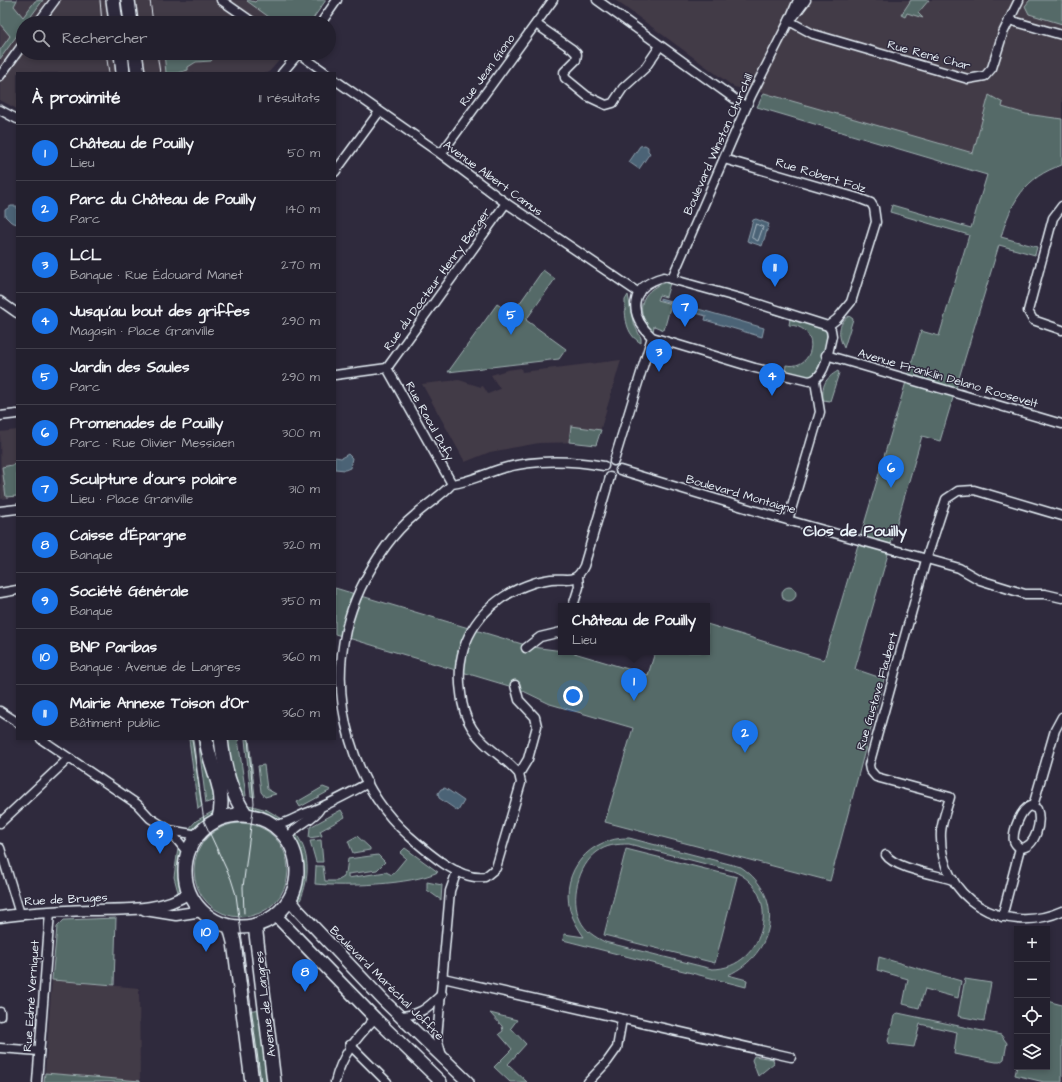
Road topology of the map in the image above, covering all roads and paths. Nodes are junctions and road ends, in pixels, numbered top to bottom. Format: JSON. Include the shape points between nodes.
{"nodes":[{"id":1,"x":55,"y":0,"type":"edge"},
{"id":2,"x":112,"y":0,"type":"edge"},
{"id":3,"x":128,"y":0,"type":"edge"},
{"id":4,"x":221,"y":0,"type":"edge"},
{"id":5,"x":337,"y":0,"type":"edge"},
{"id":6,"x":553,"y":0,"type":"edge"},
{"id":7,"x":597,"y":0,"type":"edge"},
{"id":8,"x":798,"y":0,"type":"edge"},
{"id":9,"x":806,"y":0,"type":"edge"},
{"id":10,"x":1019,"y":0,"type":"edge"},
{"id":11,"x":43,"y":16,"type":"edge"},
{"id":12,"x":115,"y":16,"type":"edge"},
{"id":13,"x":130,"y":16,"type":"edge"},
{"id":14,"x":244,"y":16,"type":"edge"},
{"id":15,"x":326,"y":16,"type":"edge"},
{"id":16,"x":1009,"y":20,"type":"junction"},
{"id":17,"x":789,"y":22,"type":"junction"},
{"id":18,"x":536,"y":24,"type":"junction"},
{"id":19,"x":1062,"y":35,"type":"edge"},
{"id":20,"x":660,"y":46,"type":"junction"},
{"id":21,"x":16,"y":54,"type":"edge"},
{"id":22,"x":122,"y":60,"type":"edge"},
{"id":23,"x":136,"y":60,"type":"edge"},
{"id":24,"x":293,"y":60,"type":"edge"},
{"id":25,"x":308,"y":60,"type":"edge"},
{"id":26,"x":124,"y":72,"type":"edge"},
{"id":27,"x":138,"y":72,"type":"edge"},
{"id":28,"x":283,"y":72,"type":"edge"},
{"id":29,"x":325,"y":72,"type":"edge"},
{"id":30,"x":0,"y":76,"type":"edge"},
{"id":31,"x":336,"y":81,"type":"edge"},
{"id":32,"x":746,"y":108,"type":"junction"},
{"id":33,"x":0,"y":110,"type":"edge"},
{"id":34,"x":379,"y":112,"type":"junction"},
{"id":35,"x":16,"y":118,"type":"edge"},
{"id":36,"x":441,"y":154,"type":"junction"},
{"id":37,"x":724,"y":159,"type":"junction"},
{"id":38,"x":336,"y":171,"type":"edge"},
{"id":39,"x":506,"y":203,"type":"junction"},
{"id":40,"x":1062,"y":206,"type":"edge"},
{"id":41,"x":672,"y":278,"type":"junction"},
{"id":42,"x":639,"y":293,"type":"junction"},
{"id":43,"x":0,"y":301,"type":"edge"},
{"id":44,"x":16,"y":313,"type":"edge"},
{"id":45,"x":828,"y":326,"type":"junction"},
{"id":46,"x":1062,"y":330,"type":"edge"},
{"id":47,"x":652,"y":337,"type":"junction"},
{"id":48,"x":826,"y":355,"type":"junction"},
{"id":49,"x":388,"y":368,"type":"junction"},
{"id":50,"x":336,"y":375,"type":"edge"},
{"id":51,"x":815,"y":381,"type":"junction"},
{"id":52,"x":16,"y":414,"type":"edge"},
{"id":53,"x":0,"y":416,"type":"edge"},
{"id":54,"x":1062,"y":424,"type":"edge"},
{"id":55,"x":614,"y":462,"type":"junction"},
{"id":56,"x":604,"y":466,"type":"junction"},
{"id":57,"x":620,"y":470,"type":"junction"},
{"id":58,"x":610,"y":477,"type":"junction"},
{"id":59,"x":452,"y":484,"type":"junction"},
{"id":60,"x":16,"y":509,"type":"edge"},
{"id":61,"x":0,"y":511,"type":"edge"},
{"id":62,"x":1062,"y":516,"type":"edge"},
{"id":63,"x":788,"y":520,"type":"junction"},
{"id":64,"x":926,"y":560,"type":"junction"},
{"id":65,"x":578,"y":576,"type":"junction"},
{"id":66,"x":16,"y":590,"type":"edge"},
{"id":67,"x":0,"y":593,"type":"edge"},
{"id":68,"x":1062,"y":598,"type":"edge"},
{"id":69,"x":574,"y":603,"type":"edge"},
{"id":70,"x":558,"y":633,"type":"edge"},
{"id":71,"x":526,"y":648,"type":"dead end"},
{"id":72,"x":515,"y":685,"type":"dead end"},
{"id":73,"x":0,"y":711,"type":"edge"},
{"id":74,"x":1062,"y":717,"type":"edge"},
{"id":75,"x":16,"y":721,"type":"edge"},
{"id":76,"x":42,"y":740,"type":"edge"},
{"id":77,"x":206,"y":740,"type":"edge"},
{"id":78,"x":220,"y":740,"type":"edge"},
{"id":79,"x":69,"y":758,"type":"junction"},
{"id":80,"x":519,"y":774,"type":"junction"},
{"id":81,"x":368,"y":783,"type":"junction"},
{"id":82,"x":1033,"y":806,"type":"junction"},
{"id":83,"x":319,"y":810,"type":"junction"},
{"id":84,"x":246,"y":815,"type":"junction"},
{"id":85,"x":219,"y":818,"type":"junction"},
{"id":86,"x":0,"y":823,"type":"edge"},
{"id":87,"x":275,"y":825,"type":"junction"},
{"id":88,"x":169,"y":830,"type":"junction"},
{"id":89,"x":198,"y":835,"type":"junction"},
{"id":90,"x":289,"y":839,"type":"junction"},
{"id":91,"x":0,"y":848,"type":"edge"},
{"id":92,"x":1020,"y":848,"type":"junction"},
{"id":93,"x":188,"y":853,"type":"junction"},
{"id":94,"x":886,"y":855,"type":"dead end"},
{"id":95,"x":457,"y":871,"type":"junction"},
{"id":96,"x":953,"y":880,"type":"junction"},
{"id":97,"x":189,"y":892,"type":"junction"},
{"id":98,"x":290,"y":900,"type":"junction"},
{"id":99,"x":133,"y":908,"type":"junction"},
{"id":100,"x":202,"y":911,"type":"junction"},
{"id":101,"x":1062,"y":911,"type":"edge"},
{"id":102,"x":50,"y":912,"type":"junction"},
{"id":103,"x":20,"y":914,"type":"junction"},
{"id":104,"x":276,"y":916,"type":"junction"},
{"id":105,"x":0,"y":917,"type":"edge"},
{"id":106,"x":1002,"y":917,"type":"junction"},
{"id":107,"x":255,"y":925,"type":"junction"},
{"id":108,"x":230,"y":927,"type":"junction"},
{"id":109,"x":443,"y":978,"type":"junction"},
{"id":110,"x":442,"y":994,"type":"junction"},
{"id":111,"x":388,"y":1004,"type":"junction"},
{"id":112,"x":0,"y":1012,"type":"edge"},
{"id":113,"x":0,"y":1016,"type":"edge"},
{"id":114,"x":400,"y":1016,"type":"junction"},
{"id":115,"x":375,"y":1018,"type":"junction"},
{"id":116,"x":622,"y":1019,"type":"junction"},
{"id":117,"x":350,"y":1045,"type":"junction"},
{"id":118,"x":0,"y":1048,"type":"edge"},
{"id":119,"x":39,"y":1051,"type":"junction"},
{"id":120,"x":791,"y":1057,"type":"dead end"},
{"id":121,"x":443,"y":1058,"type":"junction"},
{"id":122,"x":37,"y":1082,"type":"edge"},
{"id":123,"x":252,"y":1082,"type":"edge"},
{"id":124,"x":274,"y":1082,"type":"edge"},
{"id":125,"x":335,"y":1082,"type":"edge"},
{"id":126,"x":387,"y":1082,"type":"edge"},
{"id":127,"x":441,"y":1082,"type":"edge"},
{"id":128,"x":468,"y":1082,"type":"edge"},
{"id":129,"x":588,"y":1082,"type":"edge"}],
"edges":[{"from":1,"to":11,"type":"street"},
{"from":2,"to":12,"type":"main road"},
{"from":3,"to":13,"type":"main road"},
{"from":4,"to":14,"type":"street"},
{"from":5,"to":15,"type":"street"},
{"from":6,"to":18,"type":"street","name":"Rue Jean Giono"},
{"from":7,"to":20,"type":"street"},
{"from":8,"to":17,"type":"street","name":"Boulevard Winston Churchill"},
{"from":9,"to":17,"type":"street","name":"Boulevard Winston Churchill"},
{"from":10,"to":16,"type":"street","name":"Rue René Char"},
{"from":16,"to":17,"type":"street","name":"Rue René Char","via":[[992,68],[985,76],[974,79],[813,34]]},
{"from":16,"to":19,"type":"street"},
{"from":17,"to":32,"type":"street","name":"Boulevard Winston Churchill"},
{"from":18,"to":20,"type":"street","via":[[577,54],[576,60],[564,72],[565,78],[587,96],[606,105],[613,103],[623,88],[645,68]]},
{"from":18,"to":36,"type":"street","name":"Rue Jean Giono"},
{"from":20,"to":32,"type":"street"},
{"from":21,"to":30,"type":"street"},
{"from":22,"to":26,"type":"main road"},
{"from":23,"to":27,"type":"main road"},
{"from":24,"to":28,"type":"street"},
{"from":25,"to":29,"type":"street"},
{"from":31,"to":34,"type":"street","name":"Avenue Albert Camus"},
{"from":32,"to":37,"type":"street","name":"Boulevard Winston Churchill"},
{"from":33,"to":35,"type":"street"},
{"from":34,"to":36,"type":"street","name":"Avenue Albert Camus"},
{"from":34,"to":38,"type":"street"},
{"from":36,"to":39,"type":"street","name":"Avenue Albert Camus"},
{"from":37,"to":41,"type":"street","name":"Boulevard Winston Churchill"},
{"from":37,"to":45,"type":"street","name":"Rue Robert Folz","via":[[871,203],[876,222],[852,302],[838,319]]},
{"from":39,"to":42,"type":"street","name":"Avenue Albert Camus"},
{"from":39,"to":49,"type":"street","name":"Rue du Docteur Henry Berger"},
{"from":40,"to":46,"type":"street","via":[[1053,218],[1028,311],[1033,320]]},
{"from":41,"to":42,"type":"street","via":[[657,279],[644,286]]},
{"from":41,"to":45,"type":"street"},
{"from":42,"to":47,"type":"street","via":[[637,318],[641,327]]},
{"from":43,"to":44,"type":"street"},
{"from":45,"to":48,"type":"street","via":[[832,336]]},
{"from":47,"to":51,"type":"street","via":[[755,368]]},
{"from":47,"to":55,"type":"street"},
{"from":48,"to":51,"type":"street","via":[[821,376]]},
{"from":48,"to":54,"type":"street","name":"Avenue Franklin Delano Roosevelt"},
{"from":49,"to":50,"type":"street"},
{"from":49,"to":59,"type":"street","name":"Rue Raoul Dufy"},
{"from":51,"to":63,"type":"street","via":[[820,412]]},
{"from":52,"to":53,"type":"street"},
{"from":55,"to":56,"type":"street","via":[[608,462]]},
{"from":55,"to":57,"type":"street"},
{"from":56,"to":58,"type":"street","via":[[604,472]]},
{"from":56,"to":59,"type":"street","via":[[562,461],[524,464],[501,468]]},
{"from":57,"to":58,"type":"street","via":[[615,476]]},
{"from":57,"to":63,"type":"street","name":"Boulevard Montaigne"},
{"from":58,"to":65,"type":"street","via":[[584,566]]},
{"from":59,"to":81,"type":"street","via":[[414,516],[387,544],[362,585],[350,616],[340,670],[342,696],[349,734]]},
{"from":60,"to":61,"type":"street"},
{"from":62,"to":64,"type":"street","via":[[974,490],[958,491],[944,503]]},
{"from":63,"to":64,"type":"street","name":"Boulevard Montaigne"},
{"from":64,"to":68,"type":"street","name":"Boulevard Montaigne","via":[[963,570],[980,580],[1025,594],[1045,594]]},
{"from":64,"to":96,"type":"street","name":"Rue Gustave Flaubert","via":[[870,759],[870,770],[876,777],[950,797],[941,832],[946,866]]},
{"from":65,"to":69,"type":"street","via":[[579,588]]},
{"from":65,"to":80,"type":"street","via":[[572,579],[536,582],[507,593],[483,614],[462,651],[459,685],[465,716],[481,742]]},
{"from":66,"to":67,"type":"street"},
{"from":70,"to":71,"type":"street","via":[[540,637]]},
{"from":72,"to":80,"type":"street","via":[[519,700],[535,717],[537,726],[528,759]]},
{"from":73,"to":75,"type":"street"},
{"from":74,"to":82,"type":"street","via":[[1055,730]]},
{"from":76,"to":79,"type":"street"},
{"from":77,"to":85,"type":"main road","via":[[222,804]]},
{"from":78,"to":84,"type":"main road","via":[[228,778]]},
{"from":79,"to":86,"type":"street"},
{"from":79,"to":88,"type":"street"},
{"from":80,"to":95,"type":"street","via":[[521,783],[496,868],[485,877],[468,876]]},
{"from":81,"to":83,"type":"street"},
{"from":81,"to":95,"type":"street","via":[[379,802],[404,831]]},
{"from":82,"to":92,"type":"street","via":[[1024,809],[1020,818],[1014,838]]},
{"from":82,"to":92,"type":"street","via":[[1040,817],[1033,841],[1027,847]]},
{"from":83,"to":87,"type":"street"},
{"from":83,"to":90,"type":"street","via":[[315,816],[295,829]]},
{"from":84,"to":85,"type":"main road"},
{"from":84,"to":87,"type":"main road","via":[[263,818]]},
{"from":85,"to":89,"type":"main road"},
{"from":87,"to":90,"type":"main road"},
{"from":88,"to":89,"type":"street"},
{"from":88,"to":93,"type":"street"},
{"from":89,"to":93,"type":"main road"},
{"from":90,"to":98,"type":"main road","via":[[298,868]]},
{"from":91,"to":103,"type":"street"},
{"from":92,"to":106,"type":"street"},
{"from":93,"to":97,"type":"main road","via":[[185,864]]},
{"from":94,"to":96,"type":"street","via":[[897,864]]},
{"from":95,"to":109,"type":"street","via":[[450,891]]},
{"from":96,"to":106,"type":"street","via":[[974,904]]},
{"from":97,"to":99,"type":"street","name":"Rue de Bruges","via":[[176,901]]},
{"from":97,"to":100,"type":"main road"},
{"from":98,"to":104,"type":"main road"},
{"from":98,"to":111,"type":"main road","name":"Boulevard Maréchal Joffre"},
{"from":99,"to":100,"type":"street","name":"Rue de Bruges","via":[[176,915]]},
{"from":99,"to":102,"type":"street","name":"Rue de Bruges"},
{"from":100,"to":108,"type":"main road","via":[[216,922]]},
{"from":101,"to":106,"type":"street","via":[[1025,920]]},
{"from":102,"to":103,"type":"street","name":"Rue de Bruges"},
{"from":102,"to":119,"type":"street","name":"Rue Edmé Verniquet"},
{"from":103,"to":105,"type":"street","name":"Rue de Bruges"},
{"from":104,"to":107,"type":"main road"},
{"from":104,"to":115,"type":"main road"},
{"from":107,"to":108,"type":"main road"},
{"from":107,"to":124,"type":"main road","name":"Avenue de Langres"},
{"from":108,"to":123,"type":"main road","name":"Avenue de Langres"},
{"from":109,"to":110,"type":"street"},
{"from":109,"to":116,"type":"street"},
{"from":110,"to":114,"type":"street","via":[[424,1011],[411,1016]]},
{"from":110,"to":121,"type":"street","via":[[438,1043]]},
{"from":111,"to":114,"type":"main road","name":"Boulevard Maréchal Joffre"},
{"from":111,"to":115,"type":"main road"},
{"from":112,"to":113,"type":"street"},
{"from":114,"to":121,"type":"main road","name":"Boulevard Maréchal Joffre"},
{"from":115,"to":117,"type":"street"},
{"from":115,"to":127,"type":"main road"},
{"from":116,"to":120,"type":"street"},
{"from":116,"to":129,"type":"street","via":[[617,1048]]},
{"from":117,"to":125,"type":"street"},
{"from":117,"to":126,"type":"street"},
{"from":118,"to":119,"type":"street"},
{"from":119,"to":122,"type":"street","name":"Rue Edmé Verniquet"},
{"from":121,"to":128,"type":"main road","name":"Boulevard Maréchal Joffre"}]}
